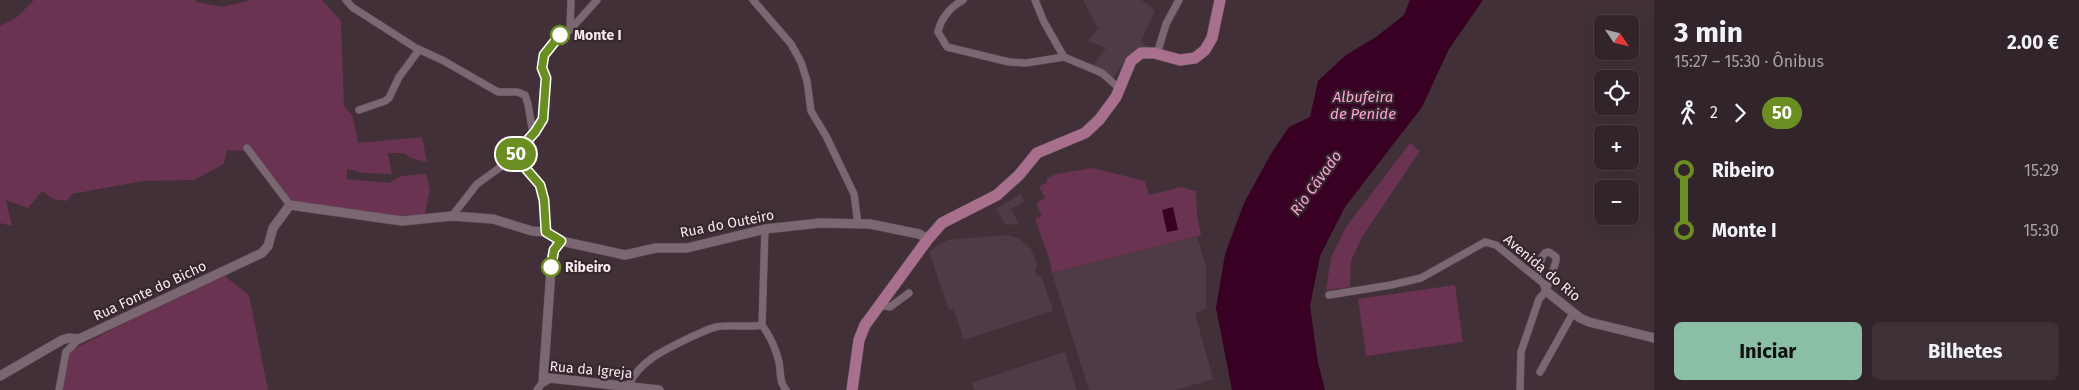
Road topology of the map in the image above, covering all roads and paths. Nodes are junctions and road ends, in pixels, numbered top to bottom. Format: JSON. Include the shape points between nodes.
{"nodes":[{"id":1,"x":346,"y":0,"type":"edge"},
{"id":2,"x":571,"y":0,"type":"edge"},
{"id":3,"x":597,"y":0,"type":"edge"},
{"id":4,"x":753,"y":0,"type":"edge"},
{"id":5,"x":963,"y":0,"type":"edge"},
{"id":6,"x":1035,"y":0,"type":"edge"},
{"id":7,"x":1178,"y":0,"type":"edge"},
{"id":8,"x":1220,"y":0,"type":"edge"},
{"id":9,"x":570,"y":30,"type":"junction"},
{"id":10,"x":420,"y":50,"type":"junction"},
{"id":11,"x":1157,"y":54,"type":"junction"},
{"id":12,"x":1064,"y":57,"type":"junction"},
{"id":13,"x":1120,"y":89,"type":"junction"},
{"id":14,"x":358,"y":110,"type":"dead end"},
{"id":15,"x":533,"y":134,"type":"junction"},
{"id":16,"x":247,"y":148,"type":"dead end"},
{"id":17,"x":514,"y":155,"type":"junction"},
{"id":18,"x":290,"y":206,"type":"junction"},
{"id":19,"x":452,"y":216,"type":"junction"},
{"id":20,"x":858,"y":224,"type":"junction"},
{"id":21,"x":765,"y":229,"type":"junction"},
{"id":22,"x":546,"y":232,"type":"junction"},
{"id":23,"x":928,"y":238,"type":"junction"},
{"id":24,"x":561,"y":241,"type":"junction"},
{"id":25,"x":1537,"y":278,"type":"junction"},
{"id":26,"x":1546,"y":291,"type":"junction"},
{"id":27,"x":909,"y":293,"type":"dead end"},
{"id":28,"x":1329,"y":295,"type":"dead end"},
{"id":29,"x":880,"y":305,"type":"junction"},
{"id":30,"x":1574,"y":313,"type":"junction"},
{"id":31,"x":762,"y":325,"type":"junction"},
{"id":32,"x":1654,"y":338,"type":"edge"},
{"id":33,"x":79,"y":340,"type":"junction"},
{"id":34,"x":1540,"y":372,"type":"dead end"},
{"id":35,"x":0,"y":376,"type":"edge"},
{"id":36,"x":543,"y":382,"type":"junction"},
{"id":37,"x":628,"y":386,"type":"junction"},
{"id":38,"x":59,"y":390,"type":"edge"},
{"id":39,"x":536,"y":390,"type":"edge"},
{"id":40,"x":658,"y":390,"type":"edge"},
{"id":41,"x":786,"y":390,"type":"edge"},
{"id":42,"x":852,"y":390,"type":"edge"},
{"id":43,"x":1520,"y":390,"type":"edge"}],
"edges":[{"from":1,"to":10,"type":"street","via":[[352,8]]},
{"from":2,"to":9,"type":"street"},
{"from":3,"to":9,"type":"street"},
{"from":4,"to":20,"type":"street","via":[[791,44],[801,62],[811,111],[854,194]]},
{"from":5,"to":12,"type":"street","via":[[951,8],[940,24],[938,32],[947,47],[1009,62],[1026,63]]},
{"from":6,"to":12,"type":"street"},
{"from":7,"to":11,"type":"street"},
{"from":8,"to":11,"type":"main road","via":[[1212,38],[1205,50],[1195,58],[1180,60]]},
{"from":9,"to":15,"type":"street","via":[[560,35],[544,55],[543,119]]},
{"from":10,"to":14,"type":"street","via":[[385,101]]},
{"from":10,"to":15,"type":"street","via":[[498,92],[524,95]]},
{"from":11,"to":13,"type":"main road","via":[[1141,53],[1131,62]]},
{"from":12,"to":13,"type":"street","via":[[1102,73]]},
{"from":13,"to":23,"type":"main road","via":[[1108,109],[1085,133],[1037,153],[997,195],[942,224]]},
{"from":15,"to":17,"type":"street"},
{"from":16,"to":18,"type":"street"},
{"from":17,"to":19,"type":"street","via":[[477,184]]},
{"from":17,"to":22,"type":"street","via":[[540,185]]},
{"from":18,"to":19,"type":"street","via":[[402,221]]},
{"from":18,"to":33,"type":"street","name":"Rua Fonte do Bicho","via":[[273,228],[268,246],[262,253]]},
{"from":19,"to":22,"type":"street","via":[[493,219],[532,232]]},
{"from":20,"to":21,"type":"street","name":"Rua do Outeiro","via":[[820,223]]},
{"from":20,"to":23,"type":"street","name":"Rua do Outeiro"},
{"from":21,"to":24,"type":"street","name":"Rua do Outeiro","via":[[687,248],[656,248],[633,254]]},
{"from":21,"to":31,"type":"street"},
{"from":22,"to":24,"type":"street","name":"Rua do Outeiro"},
{"from":23,"to":29,"type":"main road"},
{"from":24,"to":36,"type":"street","name":"Rua da Igreja","via":[[552,256]]},
{"from":25,"to":26,"type":"street","name":"Avenida do Rio"},
{"from":25,"to":26,"type":"street","via":[[1542,257],[1549,252],[1556,261]]},
{"from":25,"to":28,"type":"street","name":"Avenida do Rio","via":[[1496,245],[1485,242],[1421,278]]},
{"from":26,"to":30,"type":"street","name":"Avenida do Rio"},
{"from":26,"to":43,"type":"street","via":[[1539,299],[1521,352]]},
{"from":27,"to":29,"type":"street","via":[[890,307]]},
{"from":29,"to":42,"type":"main road","via":[[865,325],[859,340]]},
{"from":30,"to":32,"type":"street","name":"Avenida do Rio","via":[[1589,322]]},
{"from":30,"to":34,"type":"street"},
{"from":31,"to":37,"type":"street","via":[[717,326],[706,330],[657,354],[634,374]]},
{"from":31,"to":41,"type":"street","via":[[774,346]]},
{"from":33,"to":35,"type":"street","name":"Rua Fonte do Bicho","via":[[62,340]]},
{"from":33,"to":38,"type":"street","via":[[66,352]]},
{"from":36,"to":37,"type":"street","name":"Rua da Igreja","via":[[550,378]]},
{"from":36,"to":39,"type":"street"},
{"from":37,"to":40,"type":"street","name":"Rua da Igreja"}]}
